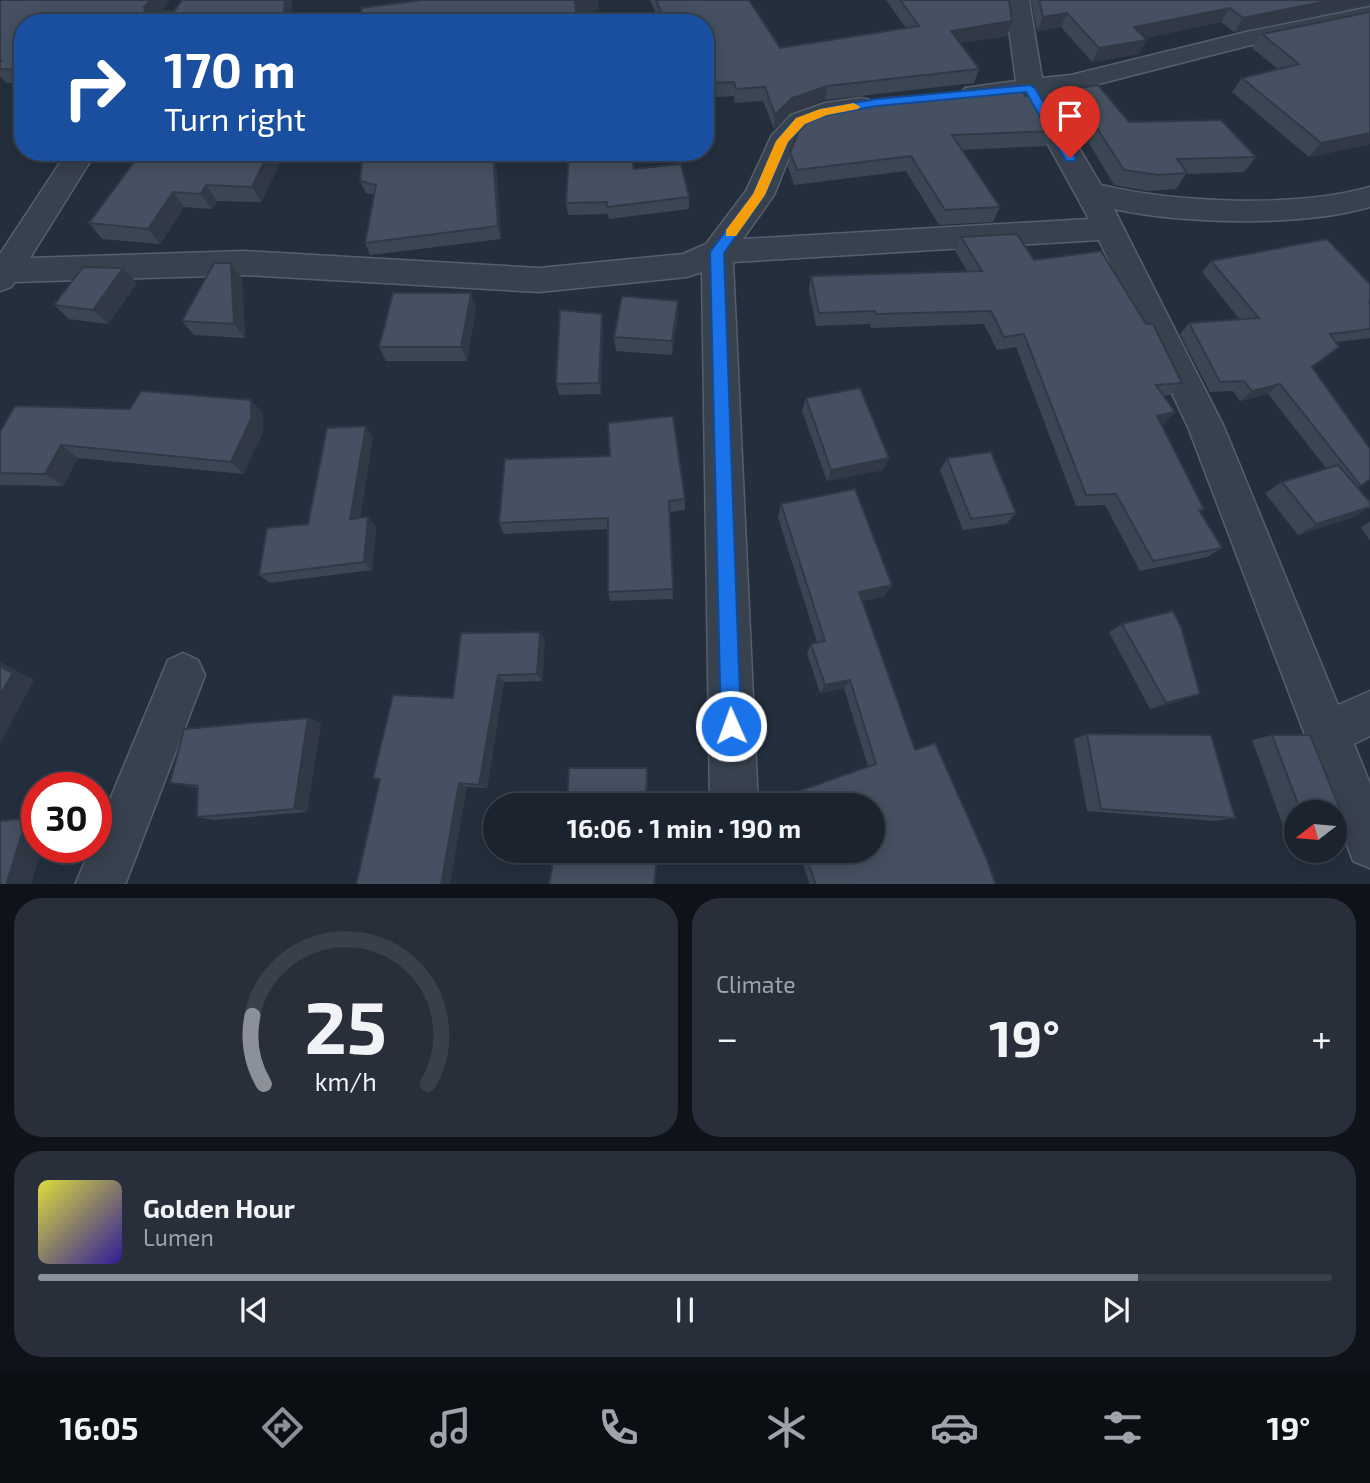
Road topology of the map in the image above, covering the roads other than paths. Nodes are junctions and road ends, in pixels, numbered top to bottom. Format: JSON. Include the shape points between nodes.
{"nodes":[{"id":1,"x":1017,"y":0,"type":"edge"},
{"id":2,"x":1370,"y":14,"type":"edge"},
{"id":3,"x":1030,"y":88,"type":"junction"},
{"id":4,"x":944,"y":97,"type":"edge"},
{"id":5,"x":891,"y":102,"type":"edge"},
{"id":6,"x":76,"y":161,"type":"edge"},
{"id":7,"x":1091,"y":192,"type":"junction"},
{"id":8,"x":1365,"y":202,"type":"edge"},
{"id":9,"x":1109,"y":229,"type":"junction"},
{"id":10,"x":717,"y":252,"type":"junction"},
{"id":11,"x":2,"y":274,"type":"edge"},
{"id":12,"x":183,"y":675,"type":"dead end"},
{"id":13,"x":1370,"y":713,"type":"edge"},
{"id":14,"x":1327,"y":733,"type":"junction"},
{"id":15,"x":734,"y":793,"type":"edge"},
{"id":16,"x":1370,"y":844,"type":"edge"},
{"id":17,"x":100,"y":884,"type":"edge"}],
"edges":[{"from":1,"to":3,"type":"street"},
{"from":2,"to":3,"type":"street","via":[[1246,39],[1071,83]]},
{"from":3,"to":4,"type":"street"},
{"from":3,"to":7,"type":"street"},
{"from":5,"to":10,"type":"street","via":[[825,112],[801,121],[782,141],[759,195]]},
{"from":6,"to":11,"type":"street"},
{"from":7,"to":8,"type":"street","via":[[1183,208]]},
{"from":7,"to":9,"type":"street"},
{"from":9,"to":10,"type":"street"},
{"from":9,"to":14,"type":"street","via":[[1206,426]]},
{"from":10,"to":11,"type":"street","via":[[687,265],[539,280],[244,263]]},
{"from":10,"to":15,"type":"street"},
{"from":12,"to":17,"type":"street"},
{"from":13,"to":14,"type":"street"},
{"from":14,"to":16,"type":"street"}]}
